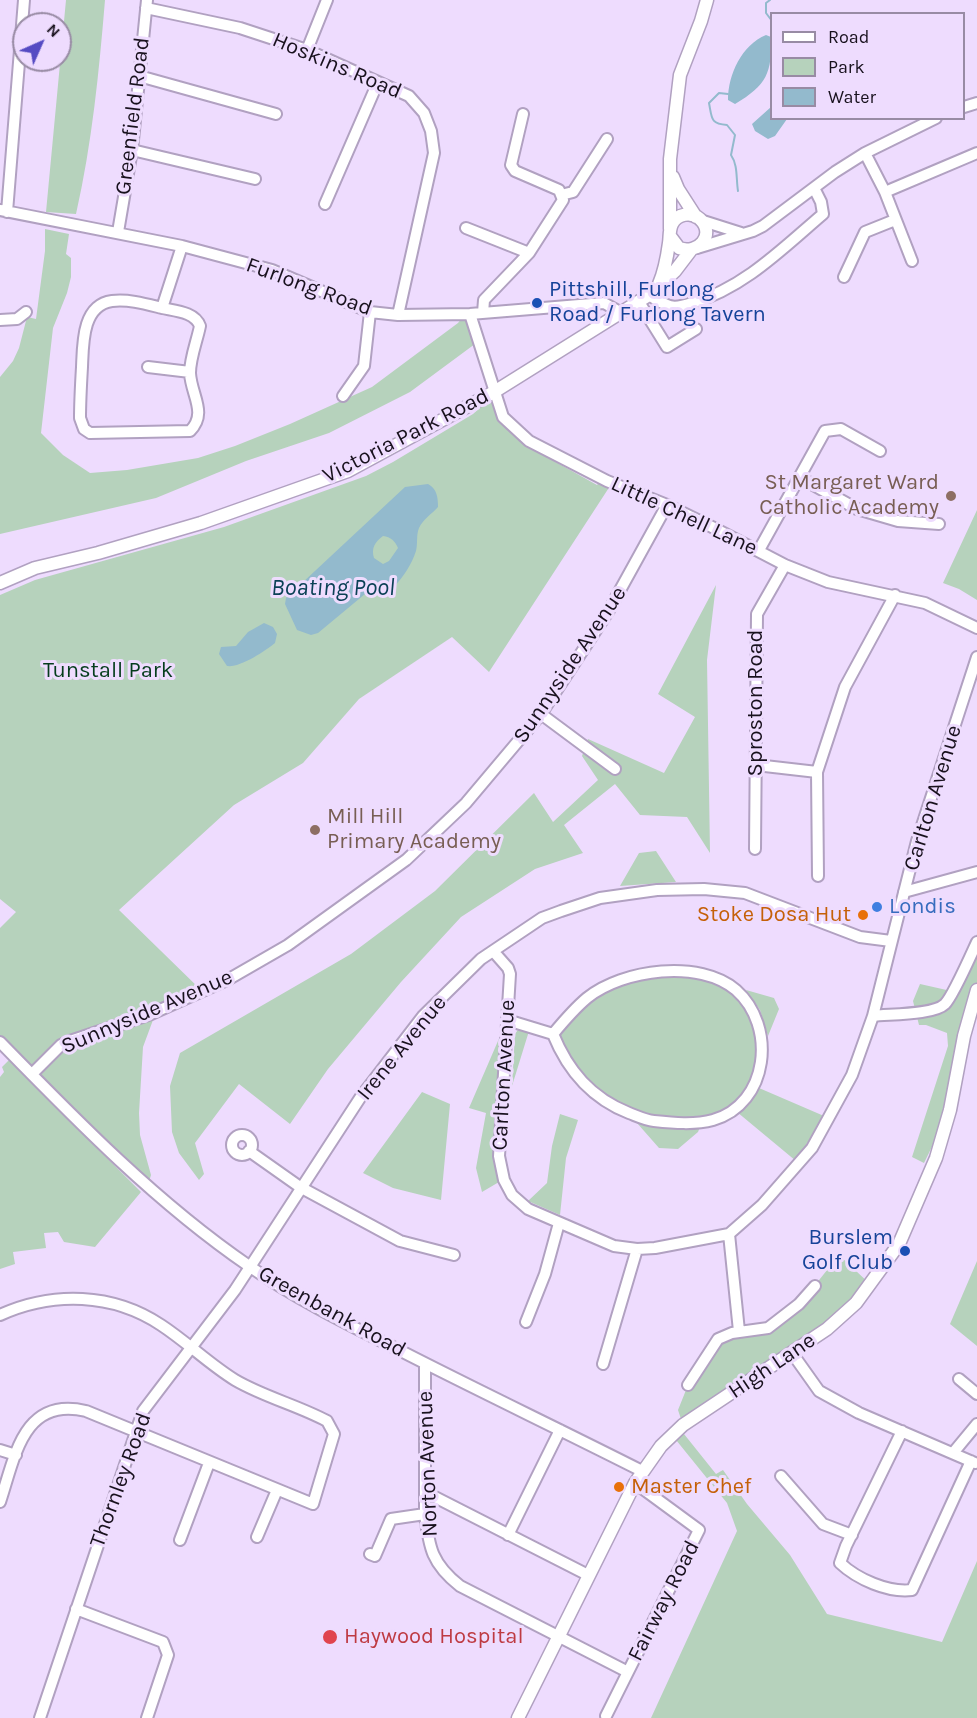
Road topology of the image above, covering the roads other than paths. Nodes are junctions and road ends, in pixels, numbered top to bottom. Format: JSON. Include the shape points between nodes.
{"nodes":[{"id":1,"x":24,"y":0,"type":"edge"},
{"id":2,"x":327,"y":0,"type":"edge"},
{"id":3,"x":707,"y":0,"type":"edge"},
{"id":4,"x":714,"y":0,"type":"edge"},
{"id":5,"x":146,"y":4,"type":"edge"},
{"id":6,"x":702,"y":21,"type":"junction"},
{"id":7,"x":308,"y":50,"type":"junction"},
{"id":8,"x":139,"y":76,"type":"junction"},
{"id":9,"x":378,"y":82,"type":"junction"},
{"id":10,"x":276,"y":114,"type":"dead end"},
{"id":11,"x":523,"y":114,"type":"dead end"},
{"id":12,"x":932,"y":120,"type":"edge"},
{"id":13,"x":607,"y":139,"type":"dead end"},
{"id":14,"x":132,"y":150,"type":"junction"},
{"id":15,"x":865,"y":153,"type":"junction"},
{"id":16,"x":977,"y":153,"type":"edge"},
{"id":17,"x":670,"y":170,"type":"junction"},
{"id":18,"x":255,"y":179,"type":"dead end"},
{"id":19,"x":814,"y":188,"type":"junction"},
{"id":20,"x":885,"y":192,"type":"junction"},
{"id":21,"x":561,"y":195,"type":"junction"},
{"id":22,"x":325,"y":204,"type":"dead end"},
{"id":23,"x":4,"y":211,"type":"edge"},
{"id":24,"x":698,"y":218,"type":"junction"},
{"id":25,"x":895,"y":220,"type":"junction"},
{"id":26,"x":466,"y":228,"type":"dead end"},
{"id":27,"x":118,"y":232,"type":"junction"},
{"id":28,"x":670,"y":233,"type":"junction"},
{"id":29,"x":741,"y":233,"type":"junction"},
{"id":30,"x":182,"y":246,"type":"junction"},
{"id":31,"x":694,"y":249,"type":"junction"},
{"id":32,"x":529,"y":253,"type":"junction"},
{"id":33,"x":912,"y":261,"type":"dead end"},
{"id":34,"x":844,"y":277,"type":"dead end"},
{"id":35,"x":648,"y":296,"type":"junction"},
{"id":36,"x":162,"y":308,"type":"junction"},
{"id":37,"x":26,"y":312,"type":"dead end"},
{"id":38,"x":370,"y":312,"type":"junction"},
{"id":39,"x":620,"y":312,"type":"junction"},
{"id":40,"x":483,"y":313,"type":"junction"},
{"id":41,"x":470,"y":314,"type":"junction"},
{"id":42,"x":398,"y":315,"type":"junction"},
{"id":43,"x":0,"y":320,"type":"edge"},
{"id":44,"x":696,"y":329,"type":"dead end"},
{"id":45,"x":148,"y":367,"type":"dead end"},
{"id":46,"x":190,"y":372,"type":"junction"},
{"id":47,"x":494,"y":392,"type":"junction"},
{"id":48,"x":343,"y":396,"type":"dead end"},
{"id":49,"x":880,"y":452,"type":"dead end"},
{"id":50,"x":799,"y":477,"type":"junction"},
{"id":51,"x":667,"y":505,"type":"junction"},
{"id":52,"x":939,"y":524,"type":"dead end"},
{"id":53,"x":759,"y":550,"type":"junction"},
{"id":54,"x":784,"y":565,"type":"junction"},
{"id":55,"x":0,"y":583,"type":"edge"},
{"id":56,"x":895,"y":595,"type":"junction"},
{"id":57,"x":977,"y":628,"type":"edge"},
{"id":58,"x":977,"y":657,"type":"edge"},
{"id":59,"x":542,"y":714,"type":"junction"},
{"id":60,"x":756,"y":765,"type":"junction"},
{"id":61,"x":615,"y":769,"type":"dead end"},
{"id":62,"x":817,"y":772,"type":"junction"},
{"id":63,"x":755,"y":849,"type":"dead end"},
{"id":64,"x":977,"y":872,"type":"edge"},
{"id":65,"x":818,"y":876,"type":"dead end"},
{"id":66,"x":904,"y":892,"type":"junction"},
{"id":67,"x":891,"y":941,"type":"junction"},
{"id":68,"x":977,"y":942,"type":"edge"},
{"id":69,"x":494,"y":951,"type":"junction"},
{"id":70,"x":977,"y":990,"type":"edge"},
{"id":71,"x":873,"y":1016,"type":"junction"},
{"id":72,"x":507,"y":1020,"type":"junction"},
{"id":73,"x":553,"y":1034,"type":"junction"},
{"id":74,"x":0,"y":1042,"type":"edge"},
{"id":75,"x":32,"y":1074,"type":"junction"},
{"id":76,"x":249,"y":1151,"type":"dead end"},
{"id":77,"x":300,"y":1187,"type":"junction"},
{"id":78,"x":559,"y":1223,"type":"junction"},
{"id":79,"x":729,"y":1234,"type":"junction"},
{"id":80,"x":637,"y":1249,"type":"junction"},
{"id":81,"x":454,"y":1255,"type":"dead end"},
{"id":82,"x":250,"y":1267,"type":"junction"},
{"id":83,"x":815,"y":1286,"type":"dead end"},
{"id":84,"x":0,"y":1315,"type":"edge"},
{"id":85,"x":526,"y":1322,"type":"dead end"},
{"id":86,"x":739,"y":1331,"type":"junction"},
{"id":87,"x":190,"y":1348,"type":"junction"},
{"id":88,"x":792,"y":1353,"type":"junction"},
{"id":89,"x":425,"y":1364,"type":"junction"},
{"id":90,"x":603,"y":1364,"type":"dead end"},
{"id":91,"x":960,"y":1380,"type":"dead end"},
{"id":92,"x":688,"y":1385,"type":"dead end"},
{"id":93,"x":977,"y":1394,"type":"edge"},
{"id":94,"x":977,"y":1424,"type":"edge"},
{"id":95,"x":560,"y":1430,"type":"junction"},
{"id":96,"x":902,"y":1431,"type":"junction"},
{"id":97,"x":135,"y":1432,"type":"junction"},
{"id":98,"x":0,"y":1450,"type":"edge"},
{"id":99,"x":953,"y":1453,"type":"junction"},
{"id":100,"x":16,"y":1455,"type":"junction"},
{"id":101,"x":209,"y":1463,"type":"junction"},
{"id":102,"x":974,"y":1463,"type":"edge"},
{"id":103,"x":642,"y":1471,"type":"junction"},
{"id":104,"x":781,"y":1476,"type":"dead end"},
{"id":105,"x":635,"y":1483,"type":"junction"},
{"id":106,"x":277,"y":1491,"type":"junction"},
{"id":107,"x":425,"y":1492,"type":"junction"},
{"id":108,"x":0,"y":1502,"type":"edge"},
{"id":109,"x":425,"y":1514,"type":"junction"},
{"id":110,"x":508,"y":1535,"type":"junction"},
{"id":111,"x":852,"y":1535,"type":"junction"},
{"id":112,"x":257,"y":1537,"type":"dead end"},
{"id":113,"x":180,"y":1540,"type":"dead end"},
{"id":114,"x":370,"y":1554,"type":"dead end"},
{"id":115,"x":588,"y":1575,"type":"junction"},
{"id":116,"x":76,"y":1609,"type":"junction"},
{"id":117,"x":559,"y":1636,"type":"junction"},
{"id":118,"x":628,"y":1672,"type":"junction"},
{"id":119,"x":606,"y":1716,"type":"dead end"},
{"id":120,"x":40,"y":1718,"type":"edge"},
{"id":121,"x":147,"y":1718,"type":"edge"},
{"id":122,"x":518,"y":1718,"type":"edge"}],
"edges":[{"from":1,"to":23,"type":"street"},
{"from":2,"to":7,"type":"street"},
{"from":3,"to":6,"type":"main road"},
{"from":4,"to":6,"type":"main road"},
{"from":5,"to":7,"type":"street","name":"Hoskins Road"},
{"from":5,"to":8,"type":"street","name":"Greenfield Road"},
{"from":6,"to":17,"type":"main road","via":[[680,75]]},
{"from":7,"to":9,"type":"street","name":"Hoskins Road"},
{"from":8,"to":10,"type":"street"},
{"from":8,"to":14,"type":"street","name":"Greenfield Road"},
{"from":9,"to":22,"type":"street"},
{"from":9,"to":42,"type":"street","name":"Hoskins Road","via":[[409,96],[424,113],[434,153]]},
{"from":11,"to":21,"type":"street","via":[[511,165],[514,171],[559,190]]},
{"from":12,"to":15,"type":"street"},
{"from":13,"to":21,"type":"street","via":[[573,192]]},
{"from":14,"to":18,"type":"street"},
{"from":14,"to":27,"type":"street","name":"Greenfield Road"},
{"from":15,"to":19,"type":"street"},
{"from":15,"to":20,"type":"street"},
{"from":16,"to":20,"type":"street"},
{"from":17,"to":24,"type":"main road"},
{"from":17,"to":28,"type":"main road"},
{"from":19,"to":29,"type":"street","via":[[763,226]]},
{"from":19,"to":35,"type":"street","via":[[823,214],[737,284],[705,299],[671,307]]},
{"from":20,"to":25,"type":"street"},
{"from":21,"to":32,"type":"street","via":[[563,200]]},
{"from":23,"to":27,"type":"street","name":"Furlong Road"},
{"from":24,"to":28,"type":"main road","via":[[680,216]]},
{"from":24,"to":29,"type":"street"},
{"from":24,"to":31,"type":"main road","via":[[705,235]]},
{"from":25,"to":33,"type":"street"},
{"from":25,"to":34,"type":"street","via":[[865,232]]},
{"from":26,"to":32,"type":"street"},
{"from":27,"to":30,"type":"street","name":"Furlong Road"},
{"from":28,"to":31,"type":"main road","via":[[679,248]]},
{"from":28,"to":35,"type":"main road","via":[[664,272]]},
{"from":29,"to":31,"type":"street"},
{"from":30,"to":36,"type":"street"},
{"from":30,"to":38,"type":"street","name":"Furlong Road","via":[[272,270]]},
{"from":31,"to":35,"type":"main road","name":"Victoria Park Road"},
{"from":32,"to":40,"type":"street","via":[[484,300]]},
{"from":35,"to":39,"type":"main road","name":"Victoria Park Road"},
{"from":35,"to":44,"type":"street","via":[[667,347]]},
{"from":36,"to":46,"type":"street","via":[[198,321]]},
{"from":36,"to":46,"type":"street","via":[[111,301],[94,311],[86,325],[83,344],[81,424],[90,433],[190,431],[200,416]]},
{"from":37,"to":43,"type":"street","via":[[17,319]]},
{"from":38,"to":42,"type":"street","name":"Furlong Road"},
{"from":38,"to":48,"type":"street","via":[[364,366]]},
{"from":39,"to":40,"type":"street","name":"Furlong Road","via":[[604,303]]},
{"from":39,"to":47,"type":"main road","name":"Victoria Park Road"},
{"from":40,"to":41,"type":"street","name":"Furlong Road"},
{"from":41,"to":42,"type":"street","name":"Furlong Road"},
{"from":41,"to":47,"type":"street","name":"Little Chell Lane"},
{"from":45,"to":46,"type":"street"},
{"from":47,"to":51,"type":"street","name":"Little Chell Lane","via":[[503,417],[529,441],[607,481]]},
{"from":47,"to":55,"type":"main road","name":"Victoria Park Road","via":[[348,471],[201,523],[35,568]]},
{"from":49,"to":50,"type":"street","via":[[841,429],[825,431]]},
{"from":50,"to":52,"type":"street","via":[[857,509],[898,521]]},
{"from":50,"to":53,"type":"street"},
{"from":51,"to":53,"type":"street","name":"Little Chell Lane"},
{"from":51,"to":59,"type":"street","name":"Sunnyside Avenue","via":[[608,612]]},
{"from":53,"to":54,"type":"street","name":"Little Chell Lane"},
{"from":54,"to":56,"type":"street","name":"Little Chell Lane","via":[[828,582]]},
{"from":54,"to":60,"type":"street","name":"Sproston Road","via":[[757,614]]},
{"from":56,"to":57,"type":"street","name":"Little Chell Lane","via":[[925,603]]},
{"from":56,"to":62,"type":"street","via":[[845,687]]},
{"from":58,"to":66,"type":"street","name":"Carlton Avenue"},
{"from":59,"to":61,"type":"street"},
{"from":59,"to":75,"type":"street","name":"Sunnyside Avenue","via":[[466,803],[406,860],[288,945],[229,979],[151,1014],[61,1045]]},
{"from":60,"to":62,"type":"street"},
{"from":60,"to":63,"type":"street","name":"Sproston Road"},
{"from":62,"to":65,"type":"street"},
{"from":64,"to":66,"type":"street"},
{"from":66,"to":67,"type":"street","name":"Carlton Avenue"},
{"from":67,"to":69,"type":"street","name":"Irene Avenue","via":[[860,937],[745,893],[657,890],[600,898],[542,918]]},
{"from":67,"to":71,"type":"street","name":"Carlton Avenue"},
{"from":68,"to":71,"type":"street","via":[[943,1006]]},
{"from":69,"to":72,"type":"street","name":"Carlton Avenue","via":[[510,974]]},
{"from":69,"to":77,"type":"street","name":"Irene Avenue","via":[[423,1016],[360,1098]]},
{"from":70,"to":88,"type":"main road","name":"High Lane","via":[[936,1158],[899,1244],[856,1303]]},
{"from":71,"to":79,"type":"street","name":"Carlton Avenue","via":[[852,1075],[812,1148],[762,1205]]},
{"from":72,"to":73,"type":"street"},
{"from":72,"to":78,"type":"street","name":"Carlton Avenue","via":[[500,1169],[512,1195],[528,1209]]},
{"from":73,"to":73,"type":"street","via":[[587,998],[620,980],[654,972],[690,973],[726,983],[747,1002],[759,1025],[763,1056],[754,1086],[722,1116],[696,1122],[648,1121],[589,1090],[575,1075]]},
{"from":74,"to":75,"type":"street","name":"Greenbank Road"},
{"from":75,"to":82,"type":"street","name":"Greenbank Road","via":[[163,1199]]},
{"from":76,"to":77,"type":"street"},
{"from":77,"to":81,"type":"street","via":[[400,1241]]},
{"from":77,"to":82,"type":"street","name":"Irene Avenue"},
{"from":78,"to":80,"type":"street","name":"Carlton Avenue","via":[[614,1246]]},
{"from":78,"to":85,"type":"street"},
{"from":79,"to":80,"type":"street","name":"Carlton Avenue"},
{"from":79,"to":86,"type":"street"},
{"from":80,"to":90,"type":"street"},
{"from":82,"to":87,"type":"street","name":"Thornley Road"},
{"from":82,"to":89,"type":"street","name":"Greenbank Road","via":[[301,1300]]},
{"from":83,"to":86,"type":"street","via":[[768,1328]]},
{"from":84,"to":87,"type":"street","via":[[32,1302],[55,1299],[109,1302],[161,1325]]},
{"from":86,"to":92,"type":"street","via":[[718,1339]]},
{"from":87,"to":97,"type":"street","name":"Thornley Road","via":[[143,1411]]},
{"from":87,"to":106,"type":"street","via":[[243,1384],[330,1424],[333,1439],[313,1504]]},
{"from":88,"to":96,"type":"street","via":[[819,1391]]},
{"from":88,"to":103,"type":"main road","name":"High Lane","via":[[684,1425]]},
{"from":89,"to":95,"type":"street","name":"Greenbank Road"},
{"from":89,"to":107,"type":"street","name":"Norton Avenue"},
{"from":91,"to":93,"type":"street"},
{"from":94,"to":99,"type":"street"},
{"from":95,"to":103,"type":"street","name":"Greenbank Road"},
{"from":95,"to":110,"type":"street"},
{"from":96,"to":99,"type":"street"},
{"from":96,"to":111,"type":"street"},
{"from":97,"to":100,"type":"street","via":[[86,1411],[63,1408],[38,1417],[23,1435]]},
{"from":97,"to":101,"type":"street"},
{"from":97,"to":116,"type":"street","name":"Thornley Road"},
{"from":98,"to":100,"type":"street"},
{"from":99,"to":102,"type":"street"},
{"from":100,"to":108,"type":"street"},
{"from":101,"to":106,"type":"street"},
{"from":101,"to":113,"type":"street"},
{"from":102,"to":111,"type":"street","via":[[912,1590],[890,1589],[848,1571],[840,1563]]},
{"from":103,"to":105,"type":"main road","name":"High Lane"},
{"from":104,"to":111,"type":"street","via":[[823,1524]]},
{"from":105,"to":115,"type":"main road","name":"High Lane"},
{"from":105,"to":118,"type":"street","name":"Fairway Road","via":[[699,1530]]},
{"from":106,"to":112,"type":"street"},
{"from":107,"to":109,"type":"street","name":"Norton Avenue"},
{"from":107,"to":110,"type":"street"},
{"from":109,"to":114,"type":"street","via":[[391,1519],[375,1556]]},
{"from":109,"to":117,"type":"street","name":"Norton Avenue","via":[[435,1560],[445,1574],[460,1586]]},
{"from":110,"to":115,"type":"street"},
{"from":115,"to":117,"type":"main road","name":"High Lane"},
{"from":116,"to":120,"type":"street","name":"Thornley Road"},
{"from":116,"to":121,"type":"street","via":[[163,1642],[168,1654]]},
{"from":117,"to":118,"type":"street","name":"Norton Avenue"},
{"from":117,"to":122,"type":"main road","name":"High Lane"},
{"from":118,"to":119,"type":"street","name":"Fairway Road"}]}
